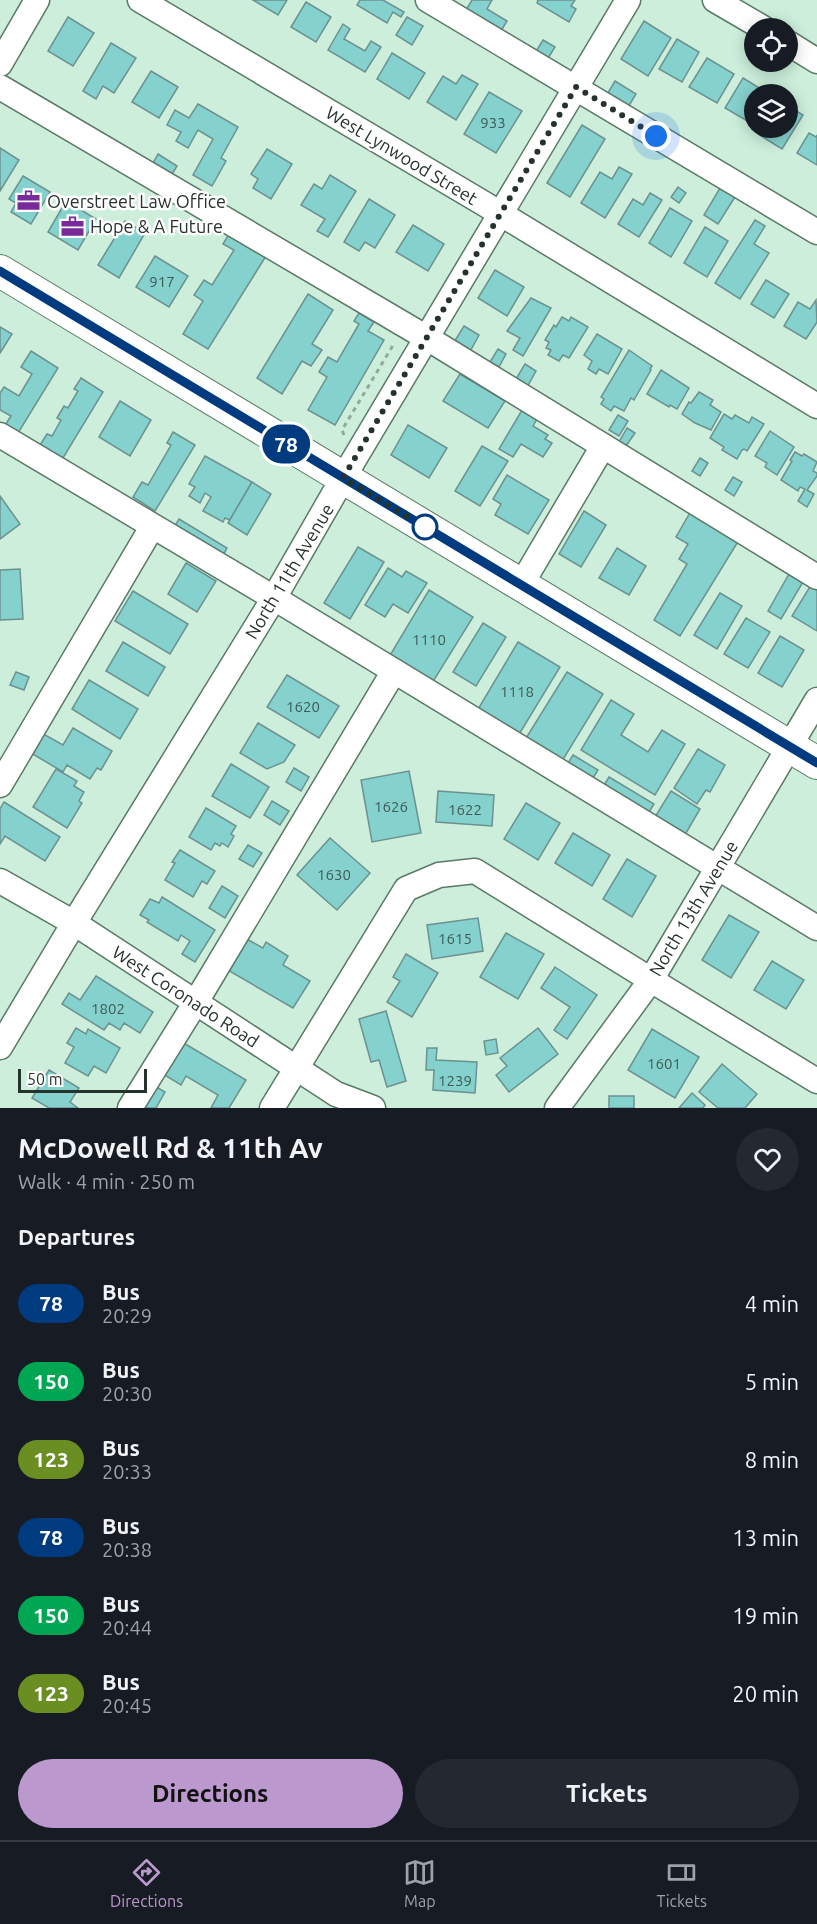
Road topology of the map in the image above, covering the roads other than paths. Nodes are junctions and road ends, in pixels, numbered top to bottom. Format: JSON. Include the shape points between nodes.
{"nodes":[{"id":1,"x":37,"y":0,"type":"edge"},
{"id":2,"x":140,"y":0,"type":"edge"},
{"id":3,"x":428,"y":0,"type":"edge"},
{"id":4,"x":628,"y":0,"type":"edge"},
{"id":5,"x":715,"y":0,"type":"edge"},
{"id":6,"x":746,"y":18,"type":"edge"},
{"id":7,"x":798,"y":49,"type":"edge"},
{"id":8,"x":817,"y":61,"type":"edge"},
{"id":9,"x":0,"y":64,"type":"edge"},
{"id":10,"x":0,"y":87,"type":"edge"},
{"id":11,"x":576,"y":87,"type":"junction"},
{"id":12,"x":501,"y":214,"type":"junction"},
{"id":13,"x":817,"y":232,"type":"edge"},
{"id":14,"x":0,"y":271,"type":"edge"},
{"id":15,"x":418,"y":333,"type":"junction"},
{"id":16,"x":817,"y":406,"type":"edge"},
{"id":17,"x":0,"y":435,"type":"edge"},
{"id":18,"x":603,"y":446,"type":"junction"},
{"id":19,"x":343,"y":478,"type":"junction"},
{"id":20,"x":152,"y":527,"type":"junction"},
{"id":21,"x":817,"y":577,"type":"edge"},
{"id":22,"x":521,"y":585,"type":"junction"},
{"id":23,"x":274,"y":598,"type":"junction"},
{"id":24,"x":394,"y":671,"type":"junction"},
{"id":25,"x":817,"y":700,"type":"edge"},
{"id":26,"x":790,"y":747,"type":"junction"},
{"id":27,"x":817,"y":763,"type":"edge"},
{"id":28,"x":0,"y":785,"type":"edge"},
{"id":29,"x":717,"y":867,"type":"junction"},
{"id":30,"x":0,"y":881,"type":"edge"},
{"id":31,"x":74,"y":923,"type":"junction"},
{"id":32,"x":817,"y":928,"type":"edge"},
{"id":33,"x":651,"y":980,"type":"junction"},
{"id":34,"x":196,"y":1002,"type":"junction"},
{"id":35,"x":0,"y":1047,"type":"edge"},
{"id":36,"x":297,"y":1068,"type":"junction"},
{"id":37,"x":817,"y":1081,"type":"edge"},
{"id":38,"x":130,"y":1108,"type":"edge"},
{"id":39,"x":272,"y":1108,"type":"edge"},
{"id":40,"x":374,"y":1108,"type":"edge"},
{"id":41,"x":557,"y":1108,"type":"edge"}],
"edges":[{"from":1,"to":9,"type":"street"},
{"from":2,"to":12,"type":"street","name":"West Lynwood Street"},
{"from":3,"to":11,"type":"street"},
{"from":4,"to":11,"type":"street","name":"North 11th Avenue"},
{"from":5,"to":6,"type":"street"},
{"from":7,"to":8,"type":"street"},
{"from":10,"to":15,"type":"street"},
{"from":11,"to":12,"type":"street","name":"North 11th Avenue"},
{"from":11,"to":13,"type":"street"},
{"from":12,"to":15,"type":"street","name":"North 11th Avenue"},
{"from":12,"to":16,"type":"street","name":"West Lynwood Street"},
{"from":14,"to":19,"type":"main road"},
{"from":15,"to":18,"type":"street"},
{"from":15,"to":19,"type":"street","name":"North 11th Avenue"},
{"from":17,"to":20,"type":"street"},
{"from":18,"to":21,"type":"street"},
{"from":18,"to":22,"type":"street"},
{"from":19,"to":22,"type":"main road"},
{"from":19,"to":23,"type":"street","name":"North 11th Avenue"},
{"from":20,"to":23,"type":"street"},
{"from":20,"to":28,"type":"street"},
{"from":22,"to":26,"type":"main road"},
{"from":23,"to":24,"type":"street"},
{"from":23,"to":31,"type":"street","name":"North 11th Avenue"},
{"from":24,"to":29,"type":"street"},
{"from":24,"to":34,"type":"street"},
{"from":25,"to":26,"type":"street","name":"North 13th Avenue"},
{"from":26,"to":27,"type":"main road"},
{"from":26,"to":29,"type":"street","name":"North 13th Avenue"},
{"from":29,"to":32,"type":"street"},
{"from":29,"to":33,"type":"street","name":"North 13th Avenue"},
{"from":30,"to":31,"type":"street","name":"West Coronado Road"},
{"from":31,"to":34,"type":"street","name":"West Coronado Road"},
{"from":31,"to":35,"type":"street","name":"North 11th Avenue"},
{"from":33,"to":36,"type":"street","via":[[475,871],[439,875],[406,889]]},
{"from":33,"to":37,"type":"street"},
{"from":33,"to":41,"type":"street","name":"North 13th Avenue"},
{"from":34,"to":36,"type":"street","name":"West Coronado Road"},
{"from":34,"to":38,"type":"street"},
{"from":36,"to":39,"type":"street"},
{"from":36,"to":40,"type":"street","name":"West Coronado Road","via":[[336,1094]]}]}
